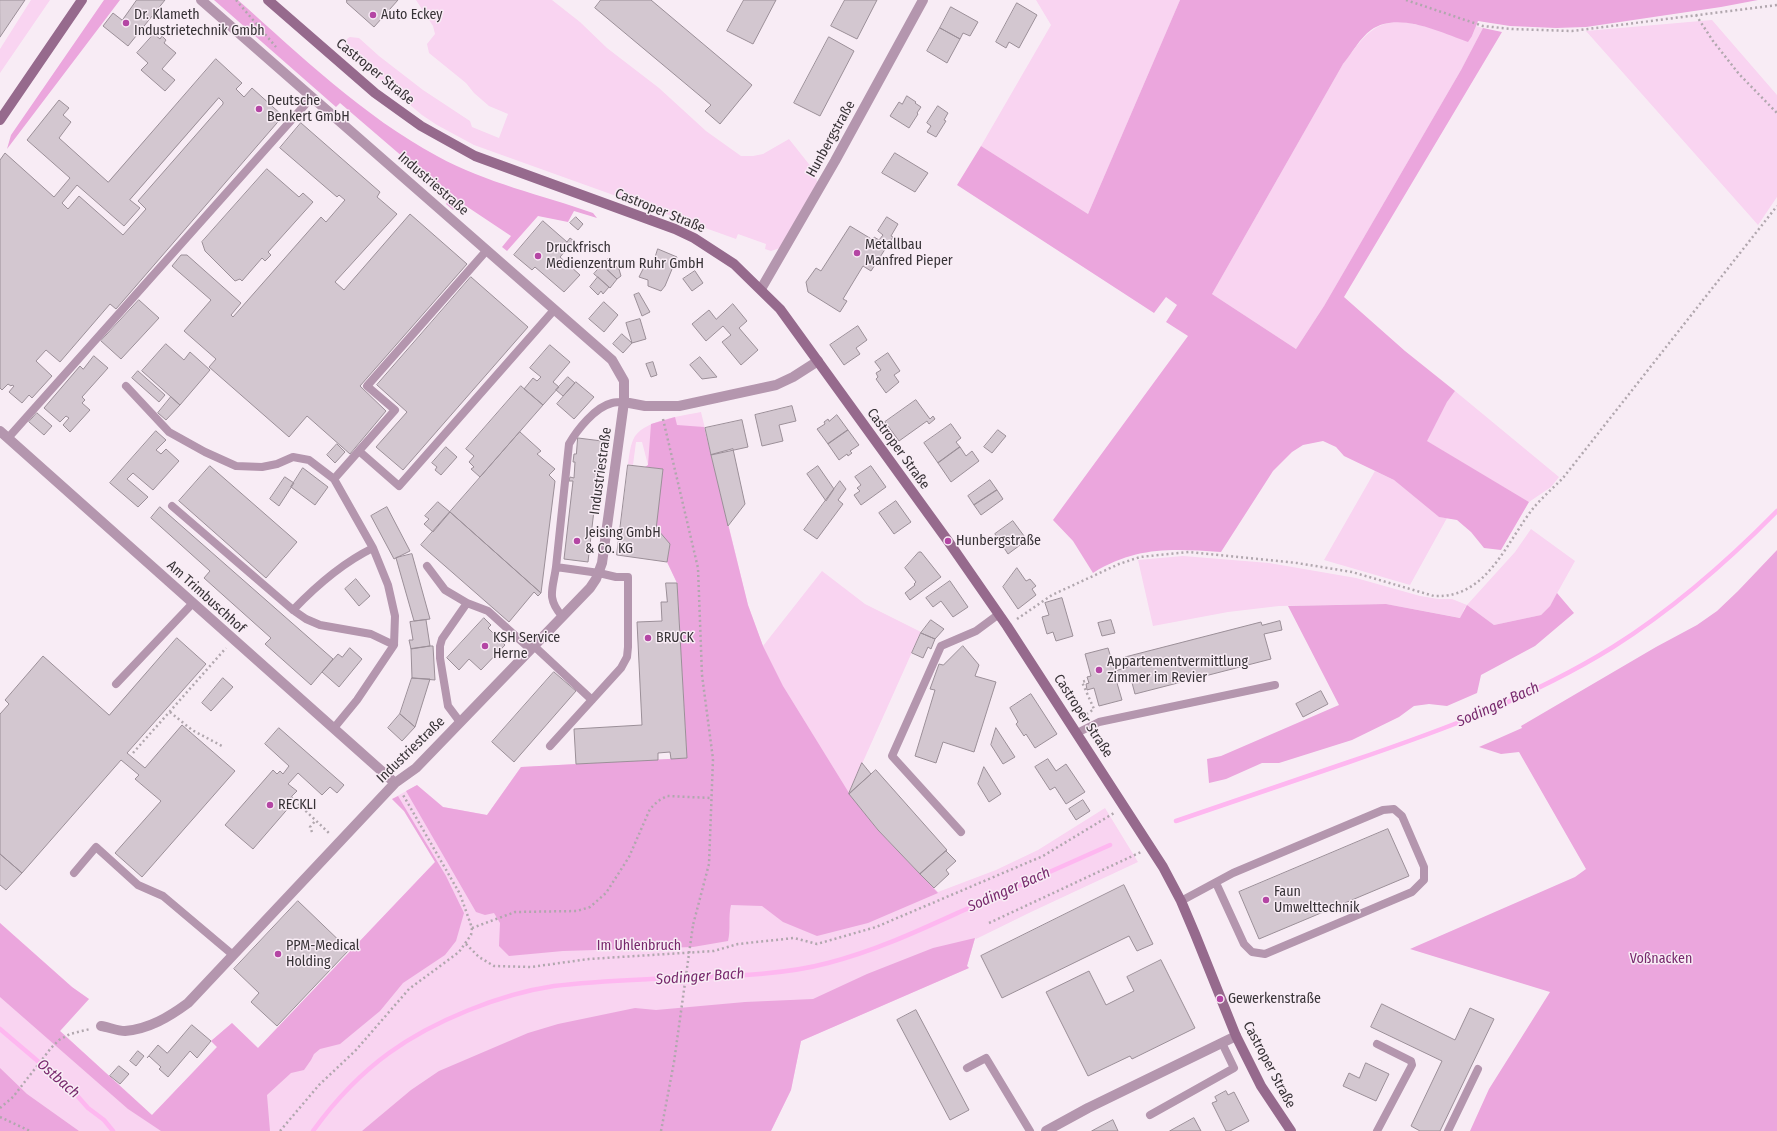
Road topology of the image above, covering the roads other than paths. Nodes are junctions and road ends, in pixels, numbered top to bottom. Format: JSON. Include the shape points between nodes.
{"nodes":[{"id":1,"x":82,"y":0,"type":"edge"},
{"id":2,"x":201,"y":0,"type":"edge"},
{"id":3,"x":268,"y":0,"type":"edge"},
{"id":4,"x":923,"y":0,"type":"edge"},
{"id":5,"x":312,"y":97,"type":"junction"},
{"id":6,"x":0,"y":120,"type":"edge"},
{"id":7,"x":487,"y":250,"type":"junction"},
{"id":8,"x":761,"y":289,"type":"junction"},
{"id":9,"x":554,"y":310,"type":"junction"},
{"id":10,"x":818,"y":361,"type":"junction"},
{"id":11,"x":126,"y":386,"type":"dead end"},
{"id":12,"x":624,"y":402,"type":"junction"},
{"id":13,"x":4,"y":434,"type":"edge"},
{"id":14,"x":359,"y":451,"type":"junction"},
{"id":15,"x":334,"y":479,"type":"junction"},
{"id":16,"x":172,"y":506,"type":"dead end"},
{"id":17,"x":373,"y":548,"type":"junction"},
{"id":18,"x":427,"y":566,"type":"dead end"},
{"id":19,"x":556,"y":567,"type":"junction"},
{"id":20,"x":599,"y":572,"type":"junction"},
{"id":21,"x":467,"y":603,"type":"junction"},
{"id":22,"x":192,"y":604,"type":"junction"},
{"id":23,"x":293,"y":610,"type":"junction"},
{"id":24,"x":999,"y":614,"type":"junction"},
{"id":25,"x":562,"y":616,"type":"junction"},
{"id":26,"x":394,"y":645,"type":"junction"},
{"id":27,"x":532,"y":647,"type":"junction"},
{"id":28,"x":116,"y":684,"type":"dead end"},
{"id":29,"x":1275,"y":685,"type":"dead end"},
{"id":30,"x":592,"y":700,"type":"junction"},
{"id":31,"x":460,"y":722,"type":"junction"},
{"id":32,"x":334,"y":728,"type":"junction"},
{"id":33,"x":1077,"y":733,"type":"junction"},
{"id":34,"x":550,"y":746,"type":"dead end"},
{"id":35,"x":395,"y":783,"type":"junction"},
{"id":36,"x":961,"y":832,"type":"dead end"},
{"id":37,"x":74,"y":873,"type":"dead end"},
{"id":38,"x":1216,"y":883,"type":"junction"},
{"id":39,"x":1181,"y":901,"type":"junction"},
{"id":40,"x":233,"y":955,"type":"junction"},
{"id":41,"x":101,"y":1026,"type":"road end"},
{"id":42,"x":1236,"y":1036,"type":"junction"},
{"id":43,"x":1222,"y":1043,"type":"junction"},
{"id":44,"x":1377,"y":1044,"type":"dead end"},
{"id":45,"x":967,"y":1068,"type":"dead end"},
{"id":46,"x":1478,"y":1069,"type":"dead end"},
{"id":47,"x":1150,"y":1115,"type":"dead end"},
{"id":48,"x":1030,"y":1131,"type":"edge"},
{"id":49,"x":1046,"y":1131,"type":"edge"},
{"id":50,"x":1291,"y":1131,"type":"edge"},
{"id":51,"x":1377,"y":1131,"type":"edge"},
{"id":52,"x":1448,"y":1131,"type":"edge"}],
"edges":[{"from":1,"to":6,"type":"main road"},
{"from":2,"to":5,"type":"street","name":"Industriestraße"},
{"from":3,"to":8,"type":"main road","name":"Castroper Straße","via":[[375,93],[422,126],[475,156],[694,238],[734,264]]},
{"from":4,"to":8,"type":"street","name":"Hunbergstraße"},
{"from":5,"to":7,"type":"street","name":"Industriestraße"},
{"from":5,"to":13,"type":"lane"},
{"from":7,"to":9,"type":"street","name":"Industriestraße"},
{"from":7,"to":14,"type":"lane","via":[[367,386],[395,410]]},
{"from":8,"to":10,"type":"main road","name":"Castroper Straße","via":[[780,309]]},
{"from":9,"to":12,"type":"street","name":"Industriestraße","via":[[612,360],[624,382]]},
{"from":9,"to":14,"type":"lane","via":[[399,486]]},
{"from":10,"to":12,"type":"street","via":[[776,385],[679,406],[660,407]]},
{"from":10,"to":24,"type":"main road","name":"Castroper Straße"},
{"from":11,"to":15,"type":"lane","via":[[168,432],[236,466],[262,467],[293,458],[309,460]]},
{"from":12,"to":19,"type":"lane","via":[[611,403],[592,415],[569,444]]},
{"from":12,"to":20,"type":"street","name":"Industriestraße"},
{"from":13,"to":22,"type":"street","name":"Am Trimbuschhof"},
{"from":14,"to":15,"type":"lane"},
{"from":15,"to":17,"type":"lane"},
{"from":16,"to":23,"type":"lane"},
{"from":17,"to":23,"type":"lane","via":[[329,575]]},
{"from":17,"to":26,"type":"lane","via":[[388,585],[395,616]]},
{"from":18,"to":21,"type":"lane","via":[[445,590]]},
{"from":19,"to":20,"type":"lane"},
{"from":19,"to":25,"type":"lane","via":[[551,599]]},
{"from":20,"to":25,"type":"street","name":"Industriestraße","via":[[590,588]]},
{"from":20,"to":30,"type":"lane","via":[[616,577],[628,577],[628,647],[627,657],[621,668]]},
{"from":21,"to":27,"type":"lane","via":[[488,611]]},
{"from":21,"to":31,"type":"lane","via":[[442,639],[440,646],[448,706]]},
{"from":22,"to":28,"type":"lane"},
{"from":22,"to":32,"type":"street","name":"Am Trimbuschhof"},
{"from":23,"to":26,"type":"lane","via":[[320,626],[371,634]]},
{"from":24,"to":33,"type":"main road","name":"Castroper Straße"},
{"from":24,"to":36,"type":"lane","via":[[976,631],[941,646],[892,756]]},
{"from":25,"to":27,"type":"street","name":"Industriestraße"},
{"from":26,"to":32,"type":"lane","via":[[358,700]]},
{"from":27,"to":30,"type":"lane"},
{"from":27,"to":31,"type":"street","name":"Industriestraße"},
{"from":29,"to":33,"type":"lane","via":[[1099,722]]},
{"from":30,"to":34,"type":"lane"},
{"from":31,"to":35,"type":"street","name":"Industriestraße","via":[[416,768]]},
{"from":32,"to":35,"type":"street","name":"Am Trimbuschhof"},
{"from":33,"to":39,"type":"main road","name":"Castroper Straße","via":[[1150,846]]},
{"from":35,"to":40,"type":"street","name":"Industriestraße"},
{"from":37,"to":40,"type":"lane","via":[[96,847],[138,885],[163,896]]},
{"from":38,"to":38,"type":"lane","via":[[1233,873],[1383,810],[1394,809],[1402,816],[1424,867],[1424,880],[1412,892],[1264,954],[1252,952],[1244,944]]},
{"from":38,"to":39,"type":"lane"},
{"from":39,"to":42,"type":"main road","name":"Castroper Straße"},
{"from":40,"to":41,"type":"street","name":"Industriestraße","via":[[188,1003],[161,1021],[124,1031]]},
{"from":42,"to":43,"type":"street"},
{"from":42,"to":50,"type":"main road","name":"Castroper Straße","via":[[1261,1086]]},
{"from":43,"to":47,"type":"lane","via":[[1234,1068]]},
{"from":43,"to":49,"type":"street"},
{"from":44,"to":51,"type":"lane","via":[[1411,1061],[1412,1065]]},
{"from":45,"to":48,"type":"lane","via":[[986,1058]]},
{"from":46,"to":52,"type":"lane"}]}
